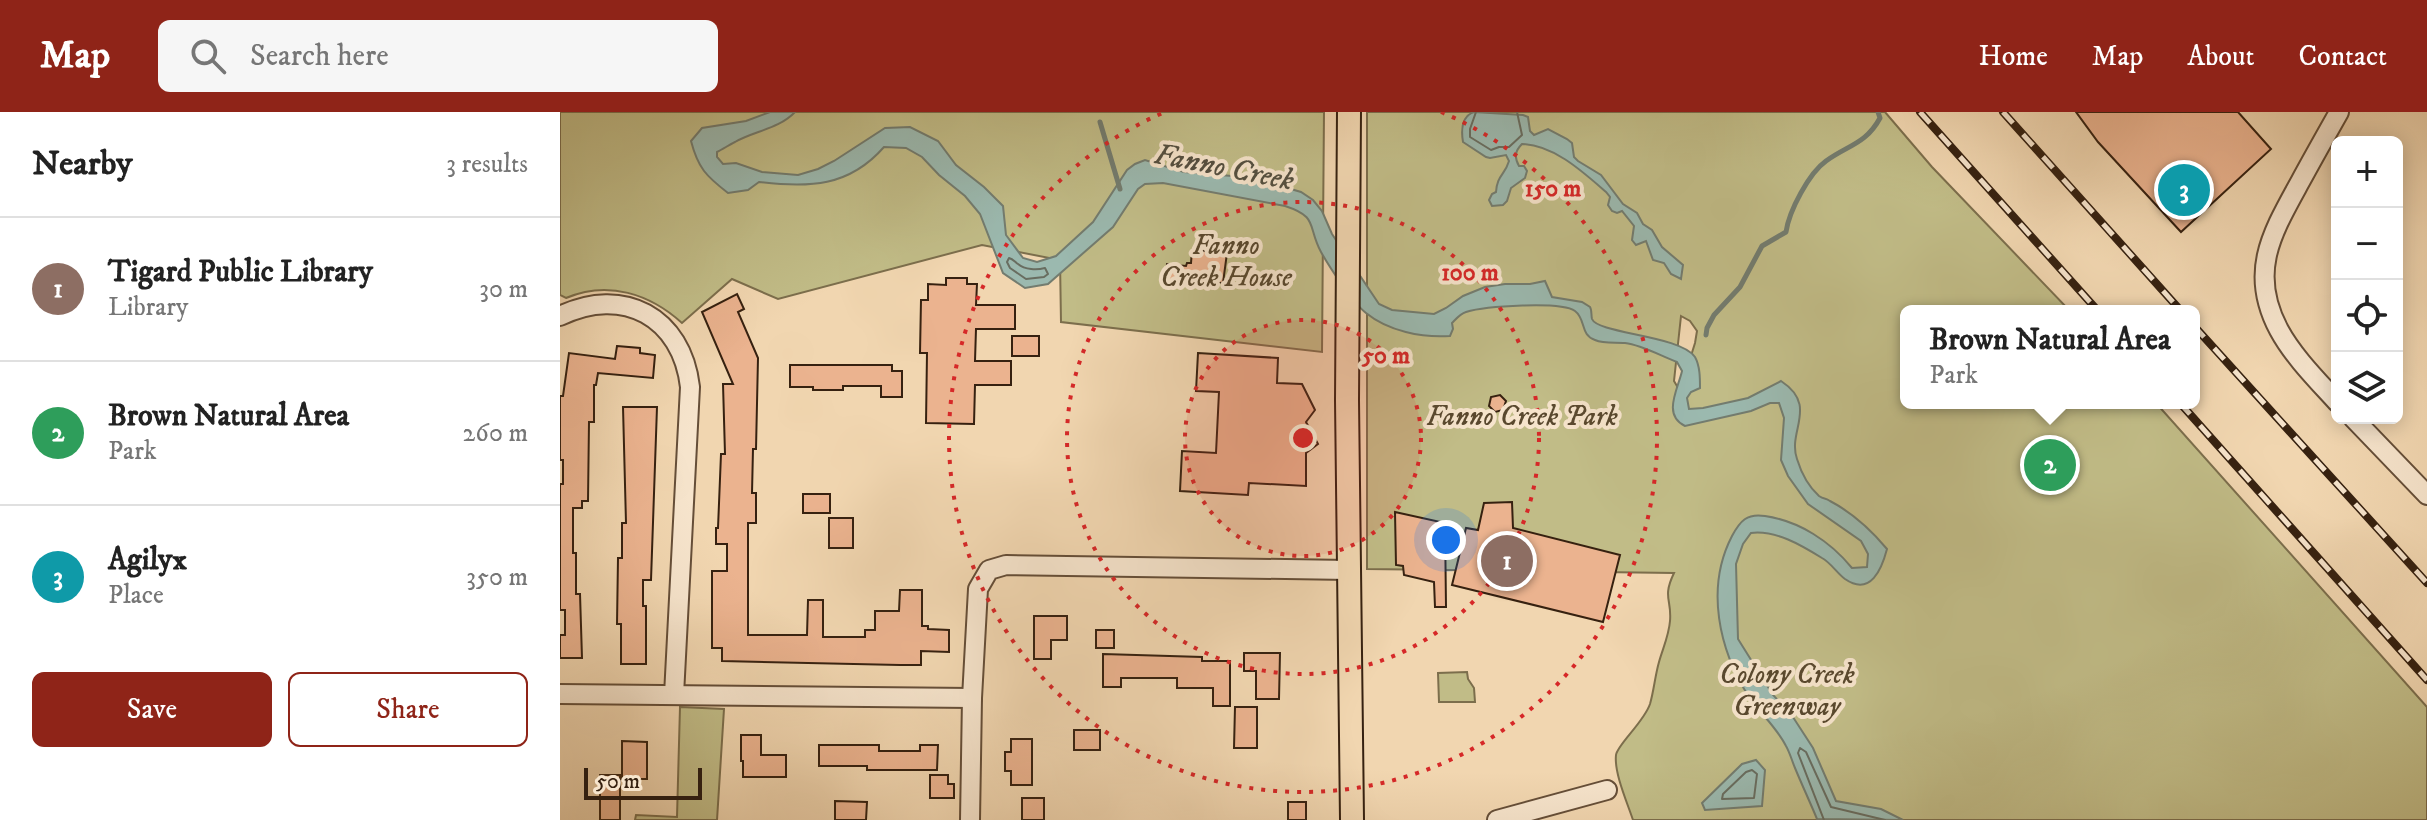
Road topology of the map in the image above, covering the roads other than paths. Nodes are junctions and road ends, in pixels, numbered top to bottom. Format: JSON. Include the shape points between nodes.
{"nodes":[{"id":1,"x":1349,"y":112,"type":"edge"},
{"id":2,"x":2339,"y":112,"type":"edge"},
{"id":3,"x":560,"y":316,"type":"edge"},
{"id":4,"x":2331,"y":396,"type":"edge"},
{"id":5,"x":2359,"y":424,"type":"edge"},
{"id":6,"x":2427,"y":495,"type":"edge"},
{"id":7,"x":1349,"y":570,"type":"junction"},
{"id":8,"x":560,"y":694,"type":"edge"},
{"id":9,"x":674,"y":695,"type":"junction"},
{"id":10,"x":972,"y":698,"type":"junction"},
{"id":11,"x":1607,"y":790,"type":"dead end"},
{"id":12,"x":970,"y":820,"type":"edge"},
{"id":13,"x":1352,"y":820,"type":"edge"},
{"id":14,"x":1497,"y":820,"type":"edge"}],
"edges":[{"from":1,"to":7,"type":"main road"},
{"from":2,"to":4,"type":"street","via":[[2273,231],[2265,285],[2280,332]]},
{"from":3,"to":9,"type":"street","via":[[602,303],[631,308],[653,319],[683,353],[690,387]]},
{"from":5,"to":6,"type":"street"},
{"from":7,"to":10,"type":"street","via":[[996,567],[978,589]]},
{"from":7,"to":13,"type":"main road"},
{"from":8,"to":9,"type":"street"},
{"from":9,"to":10,"type":"street"},
{"from":10,"to":12,"type":"street"},
{"from":11,"to":14,"type":"street"}]}
